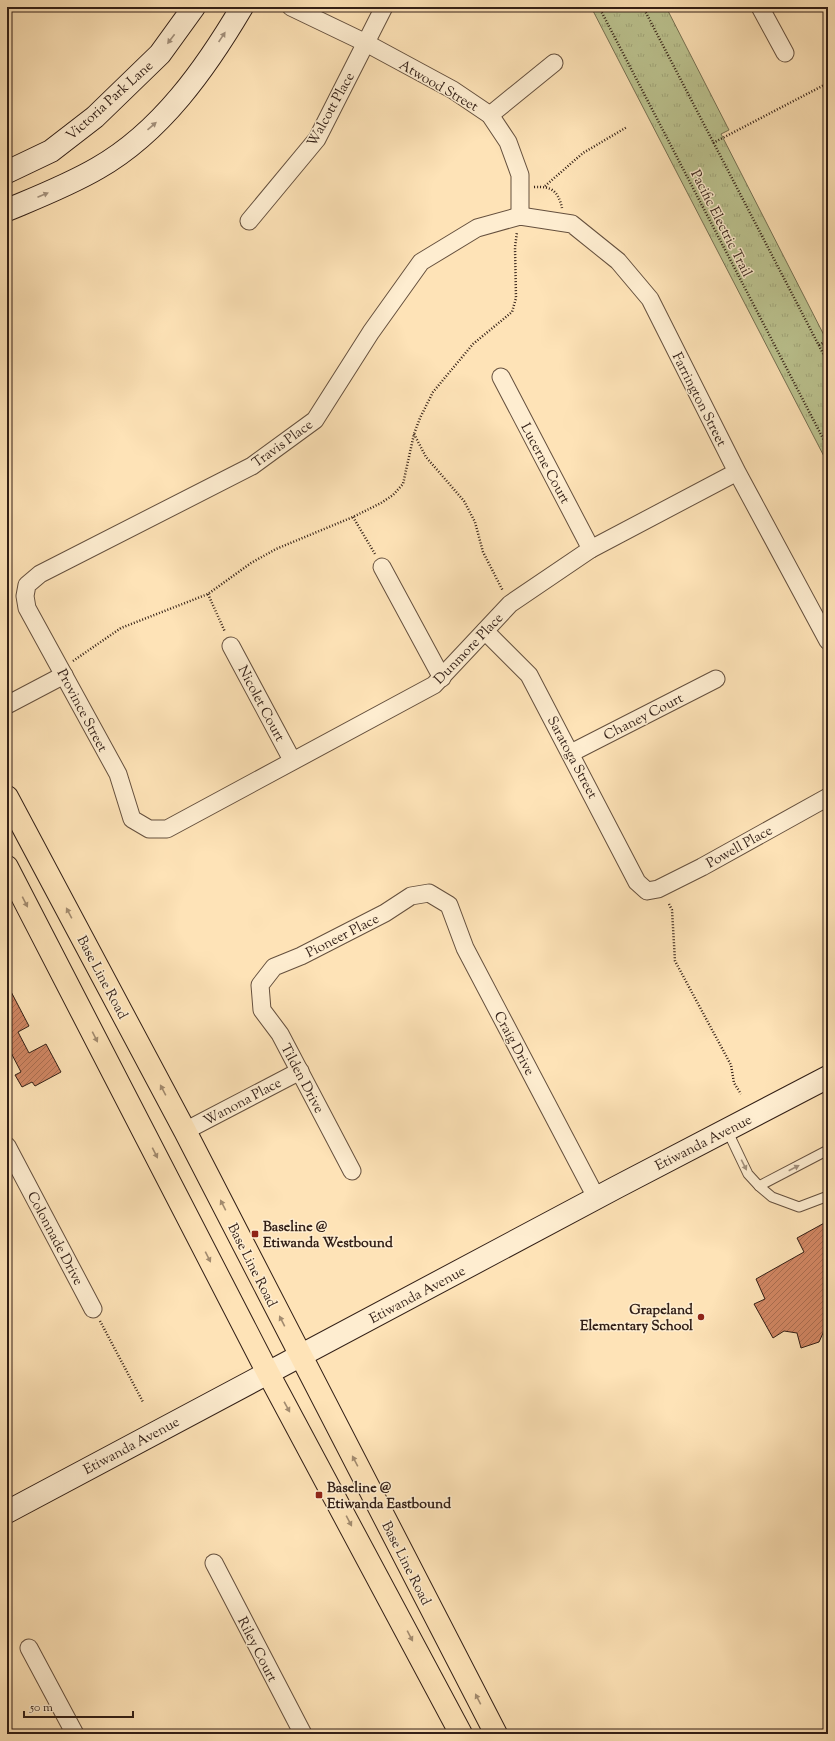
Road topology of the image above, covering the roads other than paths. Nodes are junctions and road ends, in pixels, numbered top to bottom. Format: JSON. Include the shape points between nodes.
{"nodes":[{"id":1,"x":194,"y":7,"type":"edge"},
{"id":2,"x":242,"y":7,"type":"edge"},
{"id":3,"x":291,"y":7,"type":"edge"},
{"id":4,"x":384,"y":7,"type":"edge"},
{"id":5,"x":760,"y":7,"type":"edge"},
{"id":6,"x":366,"y":43,"type":"junction"},
{"id":7,"x":785,"y":53,"type":"dead end"},
{"id":8,"x":554,"y":63,"type":"dead end"},
{"id":9,"x":490,"y":115,"type":"junction"},
{"id":10,"x":7,"y":172,"type":"edge"},
{"id":11,"x":7,"y":210,"type":"edge"},
{"id":12,"x":520,"y":216,"type":"junction"},
{"id":13,"x":249,"y":221,"type":"dead end"},
{"id":14,"x":501,"y":377,"type":"dead end"},
{"id":15,"x":737,"y":472,"type":"junction"},
{"id":16,"x":591,"y":549,"type":"junction"},
{"id":17,"x":382,"y":567,"type":"road end"},
{"id":18,"x":27,"y":585,"type":"joint"},
{"id":19,"x":485,"y":631,"type":"junction"},
{"id":20,"x":828,"y":641,"type":"edge"},
{"id":21,"x":231,"y":646,"type":"road end"},
{"id":22,"x":68,"y":668,"type":"junction"},
{"id":23,"x":442,"y":678,"type":"junction"},
{"id":24,"x":716,"y":679,"type":"dead end"},
{"id":25,"x":7,"y":705,"type":"edge"},
{"id":26,"x":571,"y":753,"type":"junction"},
{"id":27,"x":292,"y":760,"type":"junction"},
{"id":28,"x":7,"y":797,"type":"edge"},
{"id":29,"x":828,"y":797,"type":"edge"},
{"id":30,"x":149,"y":830,"type":"joint"},
{"id":31,"x":7,"y":867,"type":"edge"},
{"id":32,"x":647,"y":891,"type":"joint"},
{"id":33,"x":429,"y":893,"type":"joint"},
{"id":34,"x":260,"y":985,"type":"joint"},
{"id":35,"x":300,"y":1071,"type":"junction"},
{"id":36,"x":828,"y":1077,"type":"edge"},
{"id":37,"x":727,"y":1130,"type":"junction"},
{"id":38,"x":185,"y":1131,"type":"junction"},
{"id":39,"x":7,"y":1146,"type":"edge"},
{"id":40,"x":828,"y":1150,"type":"edge"},
{"id":41,"x":352,"y":1171,"type":"dead end"},
{"id":42,"x":759,"y":1186,"type":"junction"},
{"id":43,"x":828,"y":1196,"type":"edge"},
{"id":44,"x":597,"y":1199,"type":"junction"},
{"id":45,"x":93,"y":1309,"type":"road end"},
{"id":46,"x":300,"y":1356,"type":"junction"},
{"id":47,"x":268,"y":1373,"type":"junction"},
{"id":48,"x":7,"y":1512,"type":"edge"},
{"id":49,"x":214,"y":1563,"type":"dead end"},
{"id":50,"x":29,"y":1648,"type":"dead end"},
{"id":51,"x":75,"y":1734,"type":"edge"},
{"id":52,"x":303,"y":1734,"type":"edge"},
{"id":53,"x":462,"y":1734,"type":"edge"},
{"id":54,"x":496,"y":1734,"type":"edge"}],
"edges":[{"from":1,"to":10,"type":"street","name":"Victoria Park Lane","one_way":true,"via":[[160,54],[95,117],[52,151]]},
{"from":11,"to":2,"type":"street","one_way":true,"via":[[69,184],[125,150],[161,118],[194,79]]},
{"from":3,"to":6,"type":"street","name":"Atwood Street"},
{"from":4,"to":6,"type":"street","name":"Walcott Place"},
{"from":5,"to":7,"type":"street"},
{"from":6,"to":9,"type":"street","name":"Atwood Street","via":[[453,90]]},
{"from":6,"to":13,"type":"street","name":"Walcott Place","via":[[317,139]]},
{"from":8,"to":9,"type":"street"},
{"from":9,"to":12,"type":"street","name":"Atwood Street","via":[[508,142],[520,174]]},
{"from":12,"to":15,"type":"street","name":"Farrington Street","via":[[572,224],[623,267],[650,299]]},
{"from":12,"to":18,"type":"street","name":"Travis Place","via":[[477,228],[421,262],[371,332],[314,420],[252,466],[40,574]]},
{"from":14,"to":16,"type":"street","name":"Lucerne Court"},
{"from":15,"to":16,"type":"street","name":"Dunmore Place"},
{"from":15,"to":20,"type":"street","name":"Farrington Street"},
{"from":16,"to":19,"type":"street","name":"Dunmore Place","via":[[510,604]]},
{"from":17,"to":23,"type":"street"},
{"from":18,"to":22,"type":"street","name":"Province Street","via":[[27,608]]},
{"from":19,"to":23,"type":"street","name":"Dunmore Place"},
{"from":19,"to":26,"type":"street","name":"Saratoga Street","via":[[529,675]]},
{"from":21,"to":27,"type":"street","name":"Nicolet Court"},
{"from":22,"to":25,"type":"street"},
{"from":22,"to":30,"type":"street","name":"Province Street","via":[[118,774],[132,819]]},
{"from":23,"to":27,"type":"street","name":"Dunmore Place","via":[[434,685]]},
{"from":24,"to":26,"type":"street","name":"Chaney Court"},
{"from":26,"to":32,"type":"street","name":"Saratoga Street","via":[[637,882]]},
{"from":27,"to":30,"type":"street","name":"Dunmore Place","via":[[168,829]]},
{"from":38,"to":28,"type":"main road","name":"Base Line Road","one_way":true},
{"from":29,"to":32,"type":"street","name":"Powell Place","via":[[702,867],[658,889]]},
{"from":31,"to":47,"type":"main road","one_way":true},
{"from":33,"to":34,"type":"street","name":"Pioneer Place","via":[[411,896],[371,920],[274,967]]},
{"from":33,"to":44,"type":"street","name":"Craig Drive","via":[[449,905],[466,948]]},
{"from":34,"to":35,"type":"street","name":"Tilden Drive","via":[[262,1010],[280,1034]]},
{"from":35,"to":38,"type":"street","name":"Wanona Place"},
{"from":35,"to":41,"type":"street","name":"Tilden Drive"},
{"from":36,"to":37,"type":"street","name":"Etiwanda Avenue"},
{"from":37,"to":42,"type":"lane","one_way":true,"via":[[748,1174]]},
{"from":37,"to":44,"type":"street","name":"Etiwanda Avenue"},
{"from":46,"to":38,"type":"main road","name":"Base Line Road","one_way":true},
{"from":39,"to":45,"type":"street","name":"Colonnade Drive"},
{"from":42,"to":40,"type":"lane","one_way":true},
{"from":42,"to":43,"type":"lane","via":[[772,1197],[799,1207]]},
{"from":44,"to":46,"type":"street","name":"Etiwanda Avenue"},
{"from":46,"to":47,"type":"street","name":"Etiwanda Avenue"},
{"from":54,"to":46,"type":"main road","name":"Base Line Road","one_way":true},
{"from":47,"to":48,"type":"street","name":"Etiwanda Avenue"},
{"from":47,"to":53,"type":"main road","one_way":true},
{"from":49,"to":52,"type":"street","name":"Riley Court"},
{"from":50,"to":51,"type":"street"}]}
